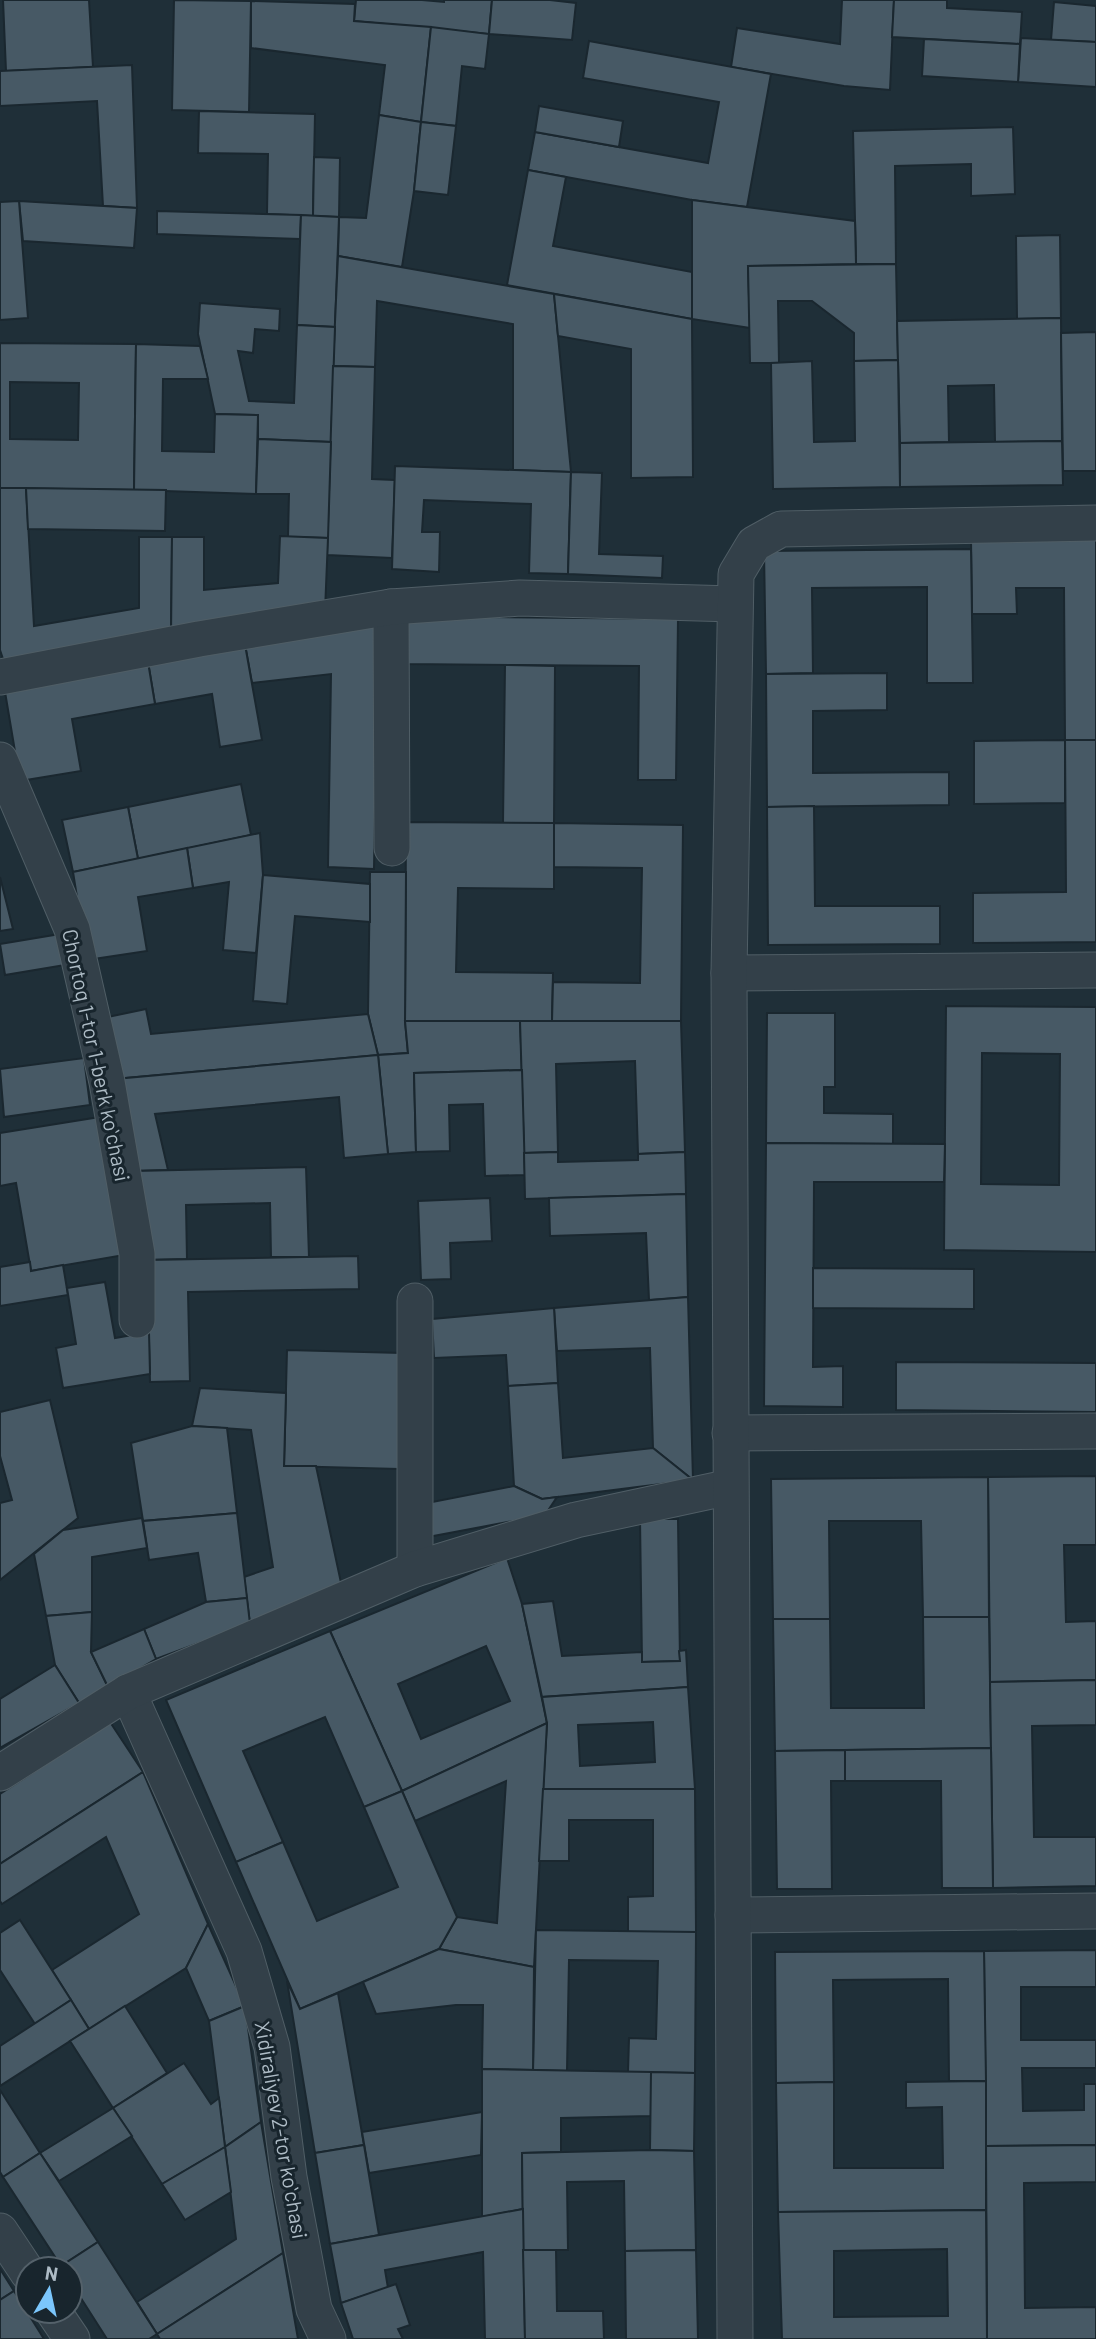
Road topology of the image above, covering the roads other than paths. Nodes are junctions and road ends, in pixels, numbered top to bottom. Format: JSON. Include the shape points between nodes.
{"nodes":[{"id":1,"x":1096,"y":523,"type":"edge"},
{"id":2,"x":734,"y":604,"type":"junction"},
{"id":3,"x":391,"y":607,"type":"junction"},
{"id":4,"x":0,"y":677,"type":"edge"},
{"id":5,"x":0,"y":760,"type":"edge"},
{"id":6,"x":392,"y":848,"type":"dead end"},
{"id":7,"x":1096,"y":971,"type":"edge"},
{"id":8,"x":729,"y":973,"type":"junction"},
{"id":9,"x":415,"y":1301,"type":"dead end"},
{"id":10,"x":137,"y":1320,"type":"dead end"},
{"id":11,"x":1096,"y":1432,"type":"edge"},
{"id":12,"x":730,"y":1433,"type":"junction"},
{"id":13,"x":730,"y":1488,"type":"junction"},
{"id":14,"x":415,"y":1569,"type":"junction"},
{"id":15,"x":128,"y":1692,"type":"junction"},
{"id":16,"x":0,"y":1773,"type":"edge"},
{"id":17,"x":1096,"y":1911,"type":"edge"},
{"id":18,"x":733,"y":1915,"type":"junction"},
{"id":19,"x":0,"y":2231,"type":"edge"},
{"id":20,"x":16,"y":2255,"type":"edge"},
{"id":21,"x":327,"y":2339,"type":"edge"},
{"id":22,"x":735,"y":2339,"type":"edge"}],
"edges":[{"from":1,"to":2,"type":"street","via":[[781,528],[754,544],[736,574]]},
{"from":2,"to":3,"type":"street","via":[[520,598]]},
{"from":2,"to":8,"type":"street"},
{"from":3,"to":4,"type":"street"},
{"from":3,"to":6,"type":"street"},
{"from":5,"to":10,"type":"street","name":"Chortoq 1-tor 1-berk koʻchasi","via":[[72,929],[107,1082],[137,1254]]},
{"from":7,"to":8,"type":"street"},
{"from":8,"to":12,"type":"street"},
{"from":9,"to":14,"type":"street"},
{"from":11,"to":12,"type":"street"},
{"from":12,"to":13,"type":"street"},
{"from":13,"to":14,"type":"street","via":[[576,1520]]},
{"from":13,"to":18,"type":"street"},
{"from":14,"to":15,"type":"street"},
{"from":15,"to":16,"type":"street"},
{"from":15,"to":21,"type":"street","name":"Xidiraliyev 2-tor koʻchasi","via":[[244,1951],[272,2047],[289,2177],[314,2309]]},
{"from":17,"to":18,"type":"street"},
{"from":18,"to":22,"type":"street"},
{"from":19,"to":20,"type":"street"}]}
